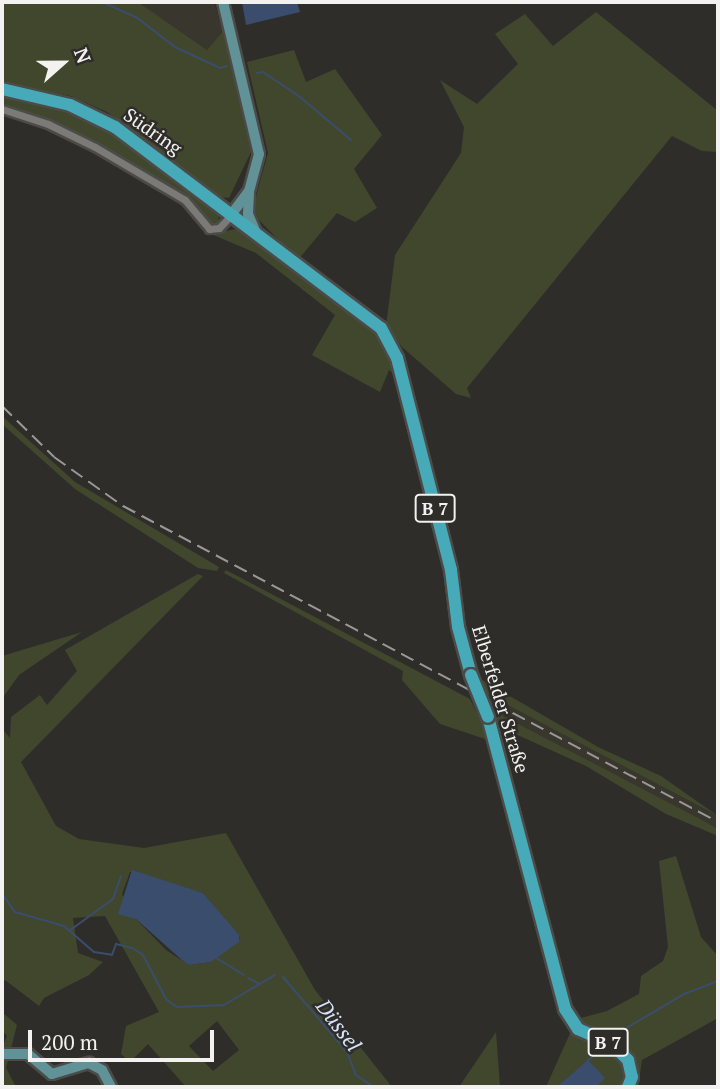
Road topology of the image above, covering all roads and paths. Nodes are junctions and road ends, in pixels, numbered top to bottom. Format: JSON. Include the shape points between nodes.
{"nodes":[{"id":1,"x":223,"y":2,"type":"edge"},
{"id":2,"x":2,"y":89,"type":"edge"},
{"id":3,"x":2,"y":109,"type":"edge"},
{"id":4,"x":249,"y":191,"type":"junction"},
{"id":5,"x":230,"y":216,"type":"junction"},
{"id":6,"x":257,"y":237,"type":"junction"},
{"id":7,"x":2,"y":1054,"type":"edge"},
{"id":8,"x":111,"y":1087,"type":"edge"},
{"id":9,"x":628,"y":1087,"type":"edge"}],
"edges":[{"from":1,"to":4,"type":"street","via":[[258,138],[258,166]]},
{"from":2,"to":5,"type":"main road","name":"Südring","number":"B 7","via":[[33,93],[94,115],[156,154]]},
{"from":3,"to":5,"type":"street","via":[[48,124],[185,200],[209,229],[219,228]]},
{"from":4,"to":5,"type":"street"},
{"from":4,"to":6,"type":"street","via":[[248,214]]},
{"from":5,"to":6,"type":"main road","name":"Elberfelder Straße","number":"B 7"},
{"from":6,"to":9,"type":"main road","name":"Elberfelder Straße","number":"B 7","bridge":true,"via":[[373,322],[391,344],[451,570],[458,627],[488,717],[565,1009],[578,1029],[612,1044],[628,1060],[632,1076]]},
{"from":7,"to":8,"type":"street","via":[[28,1054],[52,1074],[89,1063],[102,1070]]}]}
